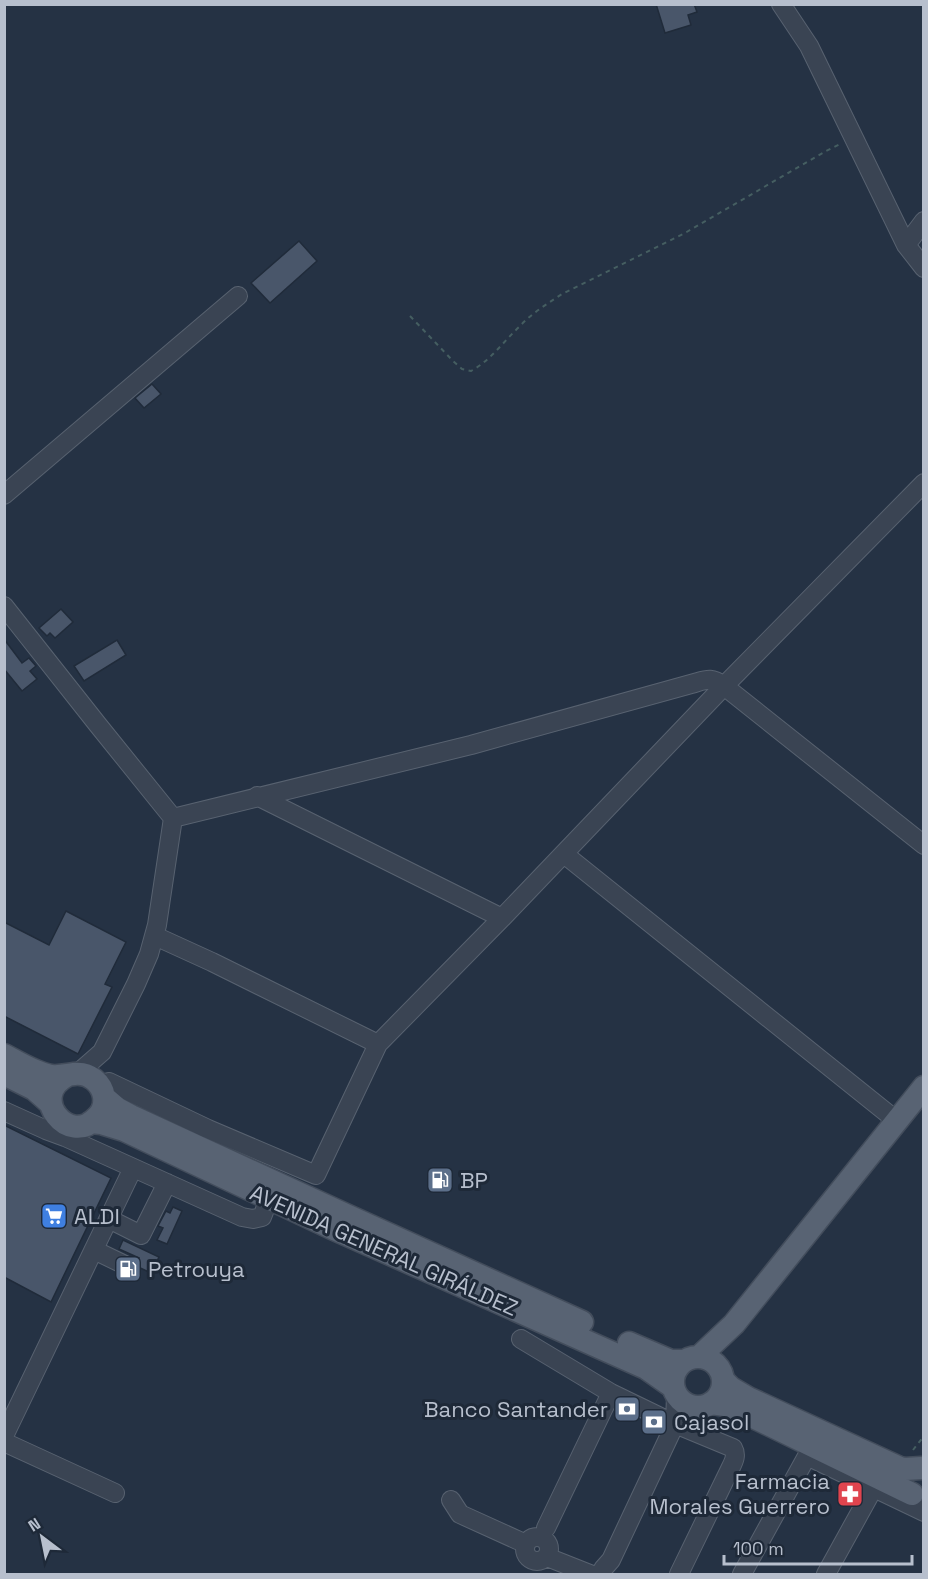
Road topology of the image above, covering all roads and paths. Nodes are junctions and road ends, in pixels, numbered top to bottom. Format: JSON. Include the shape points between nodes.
{"nodes":[{"id":1,"x":781,"y":4,"type":"edge"},
{"id":2,"x":854,"y":138,"type":"junction"},
{"id":3,"x":924,"y":222,"type":"edge"},
{"id":4,"x":906,"y":245,"type":"junction"},
{"id":5,"x":924,"y":268,"type":"edge"},
{"id":6,"x":238,"y":296,"type":"dead end"},
{"id":7,"x":410,"y":316,"type":"dead end"},
{"id":8,"x":924,"y":483,"type":"edge"},
{"id":9,"x":4,"y":495,"type":"edge"},
{"id":10,"x":4,"y":606,"type":"edge"},
{"id":11,"x":724,"y":686,"type":"junction"},
{"id":12,"x":257,"y":796,"type":"junction"},
{"id":13,"x":173,"y":818,"type":"junction"},
{"id":14,"x":924,"y":845,"type":"edge"},
{"id":15,"x":564,"y":854,"type":"junction"},
{"id":16,"x":502,"y":918,"type":"junction"},
{"id":17,"x":155,"y":936,"type":"junction"},
{"id":18,"x":378,"y":1044,"type":"junction"},
{"id":19,"x":5,"y":1072,"type":"edge"},
{"id":20,"x":93,"y":1081,"type":"junction"},
{"id":21,"x":924,"y":1087,"type":"edge"},
{"id":22,"x":51,"y":1104,"type":"junction"},
{"id":23,"x":4,"y":1111,"type":"edge"},
{"id":24,"x":897,"y":1121,"type":"junction"},
{"id":25,"x":75,"y":1128,"type":"junction"},
{"id":26,"x":133,"y":1168,"type":"junction"},
{"id":27,"x":167,"y":1183,"type":"junction"},
{"id":28,"x":269,"y":1199,"type":"junction"},
{"id":29,"x":109,"y":1219,"type":"junction"},
{"id":30,"x":94,"y":1250,"type":"junction"},
{"id":31,"x":125,"y":1264,"type":"dead end"},
{"id":32,"x":520,"y":1339,"type":"dead end"},
{"id":33,"x":706,"y":1366,"type":"junction"},
{"id":34,"x":675,"y":1391,"type":"junction"},
{"id":35,"x":612,"y":1394,"type":"junction"},
{"id":36,"x":705,"y":1405,"type":"junction"},
{"id":37,"x":675,"y":1424,"type":"junction"},
{"id":38,"x":4,"y":1436,"type":"edge"},
{"id":39,"x":924,"y":1436,"type":"edge"},
{"id":40,"x":4,"y":1442,"type":"edge"},
{"id":41,"x":919,"y":1462,"type":"edge"},
{"id":42,"x":873,"y":1489,"type":"junction"},
{"id":43,"x":115,"y":1493,"type":"dead end"},
{"id":44,"x":451,"y":1500,"type":"dead end"},
{"id":45,"x":920,"y":1504,"type":"edge"},
{"id":46,"x":536,"y":1551,"type":"edge"},
{"id":47,"x":603,"y":1571,"type":"edge"},
{"id":48,"x":679,"y":1575,"type":"edge"},
{"id":49,"x":742,"y":1575,"type":"edge"},
{"id":50,"x":826,"y":1575,"type":"edge"}],
"edges":[{"from":1,"to":2,"type":"street","via":[[809,46]]},
{"from":2,"to":4,"type":"street"},
{"from":2,"to":7,"type":"path","via":[[684,233],[562,294],[543,306],[471,371],[453,361]]},
{"from":3,"to":4,"type":"street"},
{"from":4,"to":5,"type":"street"},
{"from":6,"to":9,"type":"street"},
{"from":8,"to":11,"type":"street"},
{"from":10,"to":13,"type":"street"},
{"from":11,"to":12,"type":"street","via":[[716,680],[691,684],[471,745]]},
{"from":11,"to":14,"type":"street"},
{"from":11,"to":15,"type":"street"},
{"from":12,"to":13,"type":"street"},
{"from":12,"to":16,"type":"street"},
{"from":13,"to":17,"type":"street"},
{"from":15,"to":16,"type":"street"},
{"from":15,"to":24,"type":"street"},
{"from":16,"to":18,"type":"street"},
{"from":17,"to":18,"type":"street"},
{"from":17,"to":20,"type":"street","via":[[146,964],[102,1052]]},
{"from":18,"to":20,"type":"street","via":[[316,1175]]},
{"from":19,"to":20,"type":"main road"},
{"from":19,"to":22,"type":"main road"},
{"from":20,"to":22,"type":"main road","via":[[59,1081]]},
{"from":20,"to":25,"type":"main road","via":[[103,1105],[100,1113]]},
{"from":20,"to":33,"type":"main road","name":"AVENIDA GENERAL GIRÁLDEZ","via":[[118,1109],[131,1116],[653,1354]]},
{"from":21,"to":24,"type":"main road"},
{"from":22,"to":25,"type":"main road","via":[[58,1118]]},
{"from":23,"to":25,"type":"street","via":[[46,1130]]},
{"from":24,"to":33,"type":"main road","via":[[734,1324]]},
{"from":25,"to":26,"type":"street"},
{"from":25,"to":28,"type":"main road","name":"AVENIDA GENERAL GIRÁLDEZ","via":[[101,1123],[124,1130]]},
{"from":26,"to":27,"type":"street"},
{"from":26,"to":29,"type":"street"},
{"from":27,"to":28,"type":"street","via":[[253,1219],[262,1217]]},
{"from":27,"to":29,"type":"street","via":[[141,1235]]},
{"from":28,"to":34,"type":"main road","name":"AVENIDA GENERAL GIRÁLDEZ","via":[[646,1368]]},
{"from":29,"to":30,"type":"street"},
{"from":30,"to":31,"type":"street"},
{"from":30,"to":38,"type":"street"},
{"from":32,"to":35,"type":"street"},
{"from":33,"to":34,"type":"main road","via":[[675,1371]]},
{"from":33,"to":36,"type":"main road","via":[[722,1389]]},
{"from":33,"to":41,"type":"main road","via":[[748,1398],[891,1464],[905,1469]]},
{"from":34,"to":36,"type":"main road","via":[[685,1403]]},
{"from":34,"to":37,"type":"street"},
{"from":35,"to":37,"type":"street"},
{"from":35,"to":46,"type":"street"},
{"from":36,"to":37,"type":"street"},
{"from":36,"to":45,"type":"main road","via":[[725,1405],[741,1411]]},
{"from":37,"to":47,"type":"street"},
{"from":37,"to":48,"type":"street","via":[[733,1448],[735,1457]]},
{"from":39,"to":41,"type":"path"},
{"from":40,"to":43,"type":"street"},
{"from":41,"to":45,"type":"main road","via":[[911,1487]]},
{"from":42,"to":45,"type":"street"},
{"from":42,"to":49,"type":"street","via":[[807,1456]]},
{"from":42,"to":50,"type":"street"},
{"from":44,"to":46,"type":"street","via":[[460,1514]]},
{"from":46,"to":47,"type":"street"}]}
